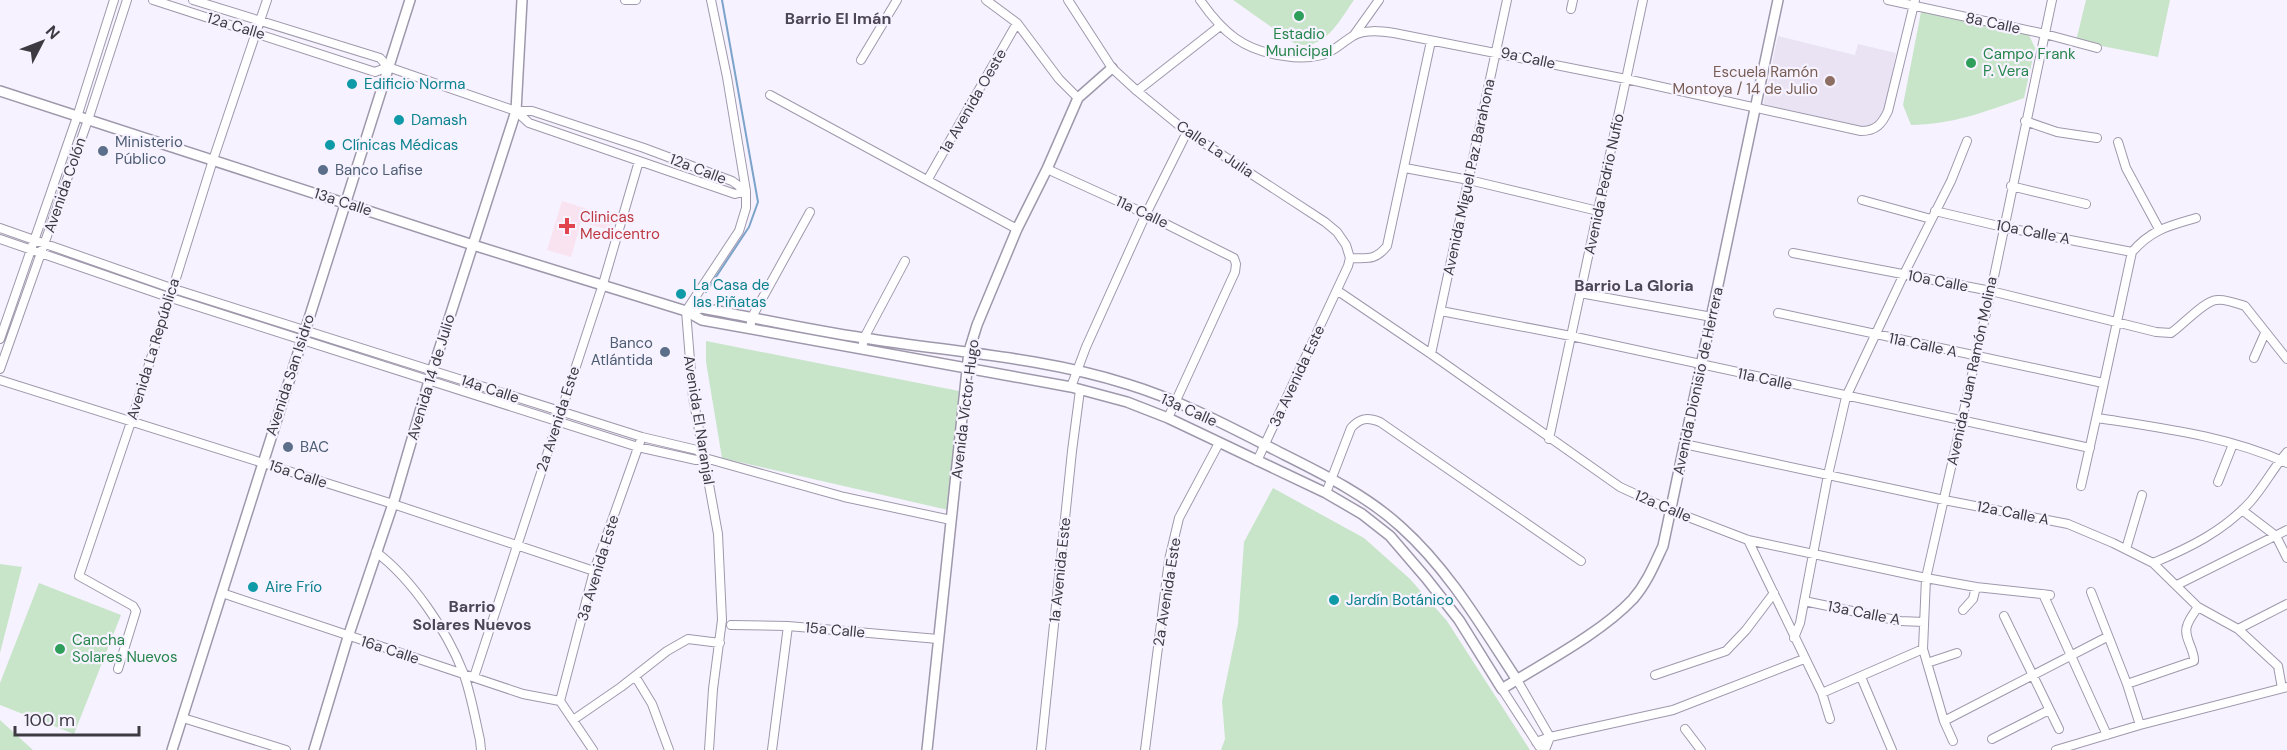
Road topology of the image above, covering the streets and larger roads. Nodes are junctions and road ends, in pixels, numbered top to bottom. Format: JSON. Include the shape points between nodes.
{"nodes":[{"id":1,"x":114,"y":0,"type":"edge"},
{"id":2,"x":127,"y":0,"type":"edge"},
{"id":3,"x":153,"y":0,"type":"edge"},
{"id":4,"x":194,"y":0,"type":"edge"},
{"id":5,"x":267,"y":0,"type":"edge"},
{"id":6,"x":410,"y":0,"type":"edge"},
{"id":7,"x":522,"y":0,"type":"edge"},
{"id":8,"x":626,"y":0,"type":"edge"},
{"id":9,"x":636,"y":0,"type":"edge"},
{"id":10,"x":711,"y":0,"type":"edge"},
{"id":11,"x":897,"y":0,"type":"edge"},
{"id":12,"x":986,"y":0,"type":"edge"},
{"id":13,"x":1068,"y":0,"type":"edge"},
{"id":14,"x":1200,"y":0,"type":"edge"},
{"id":15,"x":1379,"y":0,"type":"edge"},
{"id":16,"x":1507,"y":0,"type":"edge"},
{"id":17,"x":1643,"y":0,"type":"edge"},
{"id":18,"x":1778,"y":0,"type":"edge"},
{"id":19,"x":1888,"y":0,"type":"edge"},
{"id":20,"x":2052,"y":0,"type":"edge"},
{"id":21,"x":1914,"y":3,"type":"edge"},
{"id":22,"x":260,"y":21,"type":"junction"},
{"id":23,"x":1017,"y":23,"type":"junction"},
{"id":24,"x":1220,"y":26,"type":"junction"},
{"id":25,"x":256,"y":32,"type":"junction"},
{"id":26,"x":1354,"y":34,"type":"junction"},
{"id":27,"x":2045,"y":34,"type":"junction"},
{"id":28,"x":1431,"y":41,"type":"junction"},
{"id":29,"x":2097,"y":48,"type":"dead end"},
{"id":30,"x":1496,"y":52,"type":"junction"},
{"id":31,"x":861,"y":60,"type":"dead end"},
{"id":32,"x":388,"y":67,"type":"junction"},
{"id":33,"x":1112,"y":68,"type":"junction"},
{"id":34,"x":1626,"y":79,"type":"junction"},
{"id":35,"x":0,"y":91,"type":"edge"},
{"id":36,"x":1137,"y":91,"type":"junction"},
{"id":37,"x":770,"y":95,"type":"dead end"},
{"id":38,"x":1078,"y":98,"type":"junction"},
{"id":39,"x":1756,"y":108,"type":"junction"},
{"id":40,"x":516,"y":111,"type":"junction"},
{"id":41,"x":77,"y":117,"type":"junction"},
{"id":42,"x":88,"y":120,"type":"junction"},
{"id":43,"x":2025,"y":121,"type":"junction"},
{"id":44,"x":1184,"y":138,"type":"dead end"},
{"id":45,"x":2097,"y":138,"type":"dead end"},
{"id":46,"x":1967,"y":141,"type":"dead end"},
{"id":47,"x":2118,"y":142,"type":"dead end"},
{"id":48,"x":213,"y":160,"type":"junction"},
{"id":49,"x":639,"y":161,"type":"junction"},
{"id":50,"x":1047,"y":168,"type":"junction"},
{"id":51,"x":1404,"y":168,"type":"junction"},
{"id":52,"x":928,"y":179,"type":"junction"},
{"id":53,"x":1468,"y":180,"type":"junction"},
{"id":54,"x":2012,"y":186,"type":"junction"},
{"id":55,"x":746,"y":191,"type":"junction"},
{"id":56,"x":1862,"y":200,"type":"dead end"},
{"id":57,"x":345,"y":203,"type":"junction"},
{"id":58,"x":2086,"y":204,"type":"dead end"},
{"id":59,"x":1598,"y":211,"type":"junction"},
{"id":60,"x":1935,"y":211,"type":"junction"},
{"id":61,"x":810,"y":212,"type":"dead end"},
{"id":62,"x":1146,"y":214,"type":"junction"},
{"id":63,"x":2196,"y":218,"type":"dead end"},
{"id":64,"x":1931,"y":219,"type":"junction"},
{"id":65,"x":2003,"y":227,"type":"junction"},
{"id":66,"x":0,"y":228,"type":"edge"},
{"id":67,"x":1017,"y":229,"type":"junction"},
{"id":68,"x":2159,"y":229,"type":"junction"},
{"id":69,"x":0,"y":239,"type":"edge"},
{"id":70,"x":34,"y":239,"type":"junction"},
{"id":71,"x":45,"y":242,"type":"junction"},
{"id":72,"x":473,"y":245,"type":"junction"},
{"id":73,"x":31,"y":249,"type":"junction"},
{"id":74,"x":2132,"y":252,"type":"junction"},
{"id":75,"x":42,"y":253,"type":"junction"},
{"id":76,"x":1793,"y":253,"type":"dead end"},
{"id":77,"x":1350,"y":258,"type":"junction"},
{"id":78,"x":905,"y":261,"type":"dead end"},
{"id":79,"x":1904,"y":274,"type":"junction"},
{"id":80,"x":603,"y":284,"type":"junction"},
{"id":81,"x":171,"y":288,"type":"junction"},
{"id":82,"x":1338,"y":291,"type":"junction"},
{"id":83,"x":1991,"y":291,"type":"junction"},
{"id":84,"x":1580,"y":293,"type":"junction"},
{"id":85,"x":168,"y":297,"type":"junction"},
{"id":86,"x":686,"y":311,"type":"junction"},
{"id":87,"x":1441,"y":311,"type":"junction"},
{"id":88,"x":1778,"y":313,"type":"dead end"},
{"id":89,"x":752,"y":317,"type":"junction"},
{"id":90,"x":1712,"y":317,"type":"junction"},
{"id":91,"x":2117,"y":321,"type":"junction"},
{"id":92,"x":750,"y":329,"type":"junction"},
{"id":93,"x":304,"y":330,"type":"junction"},
{"id":94,"x":2265,"y":333,"type":"junction"},
{"id":95,"x":1876,"y":335,"type":"junction"},
{"id":96,"x":1571,"y":336,"type":"junction"},
{"id":97,"x":864,"y":338,"type":"junction"},
{"id":98,"x":0,"y":339,"type":"edge"},
{"id":99,"x":301,"y":340,"type":"junction"},
{"id":100,"x":862,"y":349,"type":"junction"},
{"id":101,"x":969,"y":351,"type":"junction"},
{"id":102,"x":1431,"y":354,"type":"junction"},
{"id":103,"x":1975,"y":356,"type":"junction"},
{"id":104,"x":2254,"y":358,"type":"dead end"},
{"id":105,"x":2287,"y":359,"type":"edge"},
{"id":106,"x":1702,"y":365,"type":"junction"},
{"id":107,"x":967,"y":367,"type":"junction"},
{"id":108,"x":0,"y":369,"type":"edge"},
{"id":109,"x":432,"y":371,"type":"junction"},
{"id":110,"x":1075,"y":371,"type":"junction"},
{"id":111,"x":0,"y":380,"type":"edge"},
{"id":112,"x":429,"y":381,"type":"junction"},
{"id":113,"x":2103,"y":383,"type":"junction"},
{"id":114,"x":1075,"y":389,"type":"junction"},
{"id":115,"x":1846,"y":397,"type":"junction"},
{"id":116,"x":1174,"y":402,"type":"junction"},
{"id":117,"x":561,"y":411,"type":"junction"},
{"id":118,"x":1168,"y":418,"type":"junction"},
{"id":119,"x":2098,"y":418,"type":"junction"},
{"id":120,"x":558,"y":421,"type":"junction"},
{"id":121,"x":1962,"y":421,"type":"junction"},
{"id":122,"x":131,"y":422,"type":"junction"},
{"id":123,"x":642,"y":437,"type":"junction"},
{"id":124,"x":1549,"y":439,"type":"junction"},
{"id":125,"x":1219,"y":443,"type":"junction"},
{"id":126,"x":1684,"y":444,"type":"junction"},
{"id":127,"x":2233,"y":444,"type":"junction"},
{"id":128,"x":1265,"y":445,"type":"junction"},
{"id":129,"x":638,"y":447,"type":"junction"},
{"id":130,"x":2090,"y":448,"type":"junction"},
{"id":131,"x":2287,"y":452,"type":"edge"},
{"id":132,"x":705,"y":458,"type":"junction"},
{"id":133,"x":1257,"y":461,"type":"junction"},
{"id":134,"x":262,"y":462,"type":"junction"},
{"id":135,"x":2283,"y":462,"type":"edge"},
{"id":136,"x":1828,"y":475,"type":"junction"},
{"id":137,"x":1332,"y":479,"type":"junction"},
{"id":138,"x":2218,"y":482,"type":"dead end"},
{"id":139,"x":2081,"y":486,"type":"dead end"},
{"id":140,"x":1326,"y":493,"type":"junction"},
{"id":141,"x":2142,"y":495,"type":"dead end"},
{"id":142,"x":1944,"y":500,"type":"junction"},
{"id":143,"x":393,"y":504,"type":"junction"},
{"id":144,"x":1670,"y":510,"type":"junction"},
{"id":145,"x":2242,"y":510,"type":"junction"},
{"id":146,"x":951,"y":520,"type":"junction"},
{"id":147,"x":2287,"y":530,"type":"edge"},
{"id":148,"x":2276,"y":536,"type":"junction"},
{"id":149,"x":1748,"y":540,"type":"junction"},
{"id":150,"x":518,"y":547,"type":"junction"},
{"id":151,"x":2126,"y":549,"type":"junction"},
{"id":152,"x":376,"y":552,"type":"junction"},
{"id":153,"x":1812,"y":553,"type":"junction"},
{"id":154,"x":2287,"y":558,"type":"edge"},
{"id":155,"x":1581,"y":561,"type":"dead end"},
{"id":156,"x":2153,"y":563,"type":"junction"},
{"id":157,"x":1440,"y":567,"type":"junction"},
{"id":158,"x":594,"y":571,"type":"junction"},
{"id":159,"x":1426,"y":578,"type":"junction"},
{"id":160,"x":1926,"y":578,"type":"junction"},
{"id":161,"x":2177,"y":585,"type":"junction"},
{"id":162,"x":1977,"y":587,"type":"junction"},
{"id":163,"x":2091,"y":592,"type":"dead end"},
{"id":164,"x":222,"y":593,"type":"junction"},
{"id":165,"x":1774,"y":593,"type":"junction"},
{"id":166,"x":1804,"y":601,"type":"junction"},
{"id":167,"x":2287,"y":604,"type":"edge"},
{"id":168,"x":2198,"y":607,"type":"junction"},
{"id":169,"x":1963,"y":610,"type":"dead end"},
{"id":170,"x":2004,"y":616,"type":"dead end"},
{"id":171,"x":1924,"y":622,"type":"junction"},
{"id":172,"x":731,"y":625,"type":"dead end"},
{"id":173,"x":788,"y":626,"type":"junction"},
{"id":174,"x":2238,"y":629,"type":"junction"},
{"id":175,"x":348,"y":637,"type":"junction"},
{"id":176,"x":2107,"y":637,"type":"junction"},
{"id":177,"x":1794,"y":638,"type":"junction"},
{"id":178,"x":938,"y":639,"type":"junction"},
{"id":179,"x":720,"y":642,"type":"junction"},
{"id":180,"x":1923,"y":649,"type":"junction"},
{"id":181,"x":1957,"y":653,"type":"dead end"},
{"id":182,"x":2072,"y":657,"type":"junction"},
{"id":183,"x":1804,"y":659,"type":"junction"},
{"id":184,"x":1928,"y":663,"type":"junction"},
{"id":185,"x":2278,"y":666,"type":"junction"},
{"id":186,"x":2287,"y":668,"type":"edge"},
{"id":187,"x":118,"y":669,"type":"dead end"},
{"id":188,"x":463,"y":673,"type":"junction"},
{"id":189,"x":1655,"y":675,"type":"dead end"},
{"id":190,"x":635,"y":676,"type":"junction"},
{"id":191,"x":2033,"y":676,"type":"junction"},
{"id":192,"x":474,"y":677,"type":"junction"},
{"id":193,"x":1861,"y":677,"type":"junction"},
{"id":194,"x":1517,"y":680,"type":"junction"},
{"id":195,"x":2127,"y":684,"type":"junction"},
{"id":196,"x":2284,"y":687,"type":"edge"},
{"id":197,"x":1502,"y":689,"type":"junction"},
{"id":198,"x":1822,"y":693,"type":"junction"},
{"id":199,"x":560,"y":701,"type":"junction"},
{"id":200,"x":2049,"y":710,"type":"junction"},
{"id":201,"x":183,"y":718,"type":"junction"},
{"id":202,"x":1830,"y":719,"type":"dead end"},
{"id":203,"x":573,"y":720,"type":"junction"},
{"id":204,"x":1944,"y":721,"type":"junction"},
{"id":205,"x":2140,"y":725,"type":"junction"},
{"id":206,"x":1685,"y":729,"type":"dead end"},
{"id":207,"x":2059,"y":729,"type":"dead end"},
{"id":208,"x":2107,"y":735,"type":"junction"},
{"id":209,"x":1550,"y":737,"type":"junction"},
{"id":210,"x":1992,"y":739,"type":"dead end"},
{"id":211,"x":1953,"y":741,"type":"dead end"},
{"id":212,"x":1536,"y":742,"type":"junction"},
{"id":213,"x":172,"y":750,"type":"edge"},
{"id":214,"x":286,"y":750,"type":"edge"},
{"id":215,"x":314,"y":750,"type":"edge"},
{"id":216,"x":480,"y":750,"type":"edge"},
{"id":217,"x":593,"y":750,"type":"edge"},
{"id":218,"x":669,"y":750,"type":"edge"},
{"id":219,"x":709,"y":750,"type":"edge"},
{"id":220,"x":772,"y":750,"type":"edge"},
{"id":221,"x":927,"y":750,"type":"edge"},
{"id":222,"x":1041,"y":750,"type":"edge"},
{"id":223,"x":1145,"y":750,"type":"edge"},
{"id":224,"x":1545,"y":750,"type":"edge"},
{"id":225,"x":1701,"y":750,"type":"edge"},
{"id":226,"x":1892,"y":750,"type":"edge"},
{"id":227,"x":2056,"y":750,"type":"edge"}],
"edges":[{"from":1,"to":41,"type":"street","name":"Avenida Colón"},
{"from":2,"to":42,"type":"street","name":"Avenida Colón"},
{"from":3,"to":25,"type":"street","name":"12a Calle"},
{"from":4,"to":22,"type":"street","name":"12a Calle"},
{"from":5,"to":22,"type":"street","name":"Avenida La República"},
{"from":6,"to":32,"type":"street","name":"Avenida San Isidro"},
{"from":7,"to":40,"type":"street","name":"Avenida 14 de Julio"},
{"from":8,"to":9,"type":"street"},
{"from":10,"to":55,"type":"street"},
{"from":11,"to":31,"type":"street"},
{"from":12,"to":23,"type":"street"},
{"from":13,"to":33,"type":"street","name":"Calle La Julia"},
{"from":14,"to":24,"type":"street"},
{"from":15,"to":26,"type":"street"},
{"from":16,"to":30,"type":"street","name":"Avenida Miguel Paz Barahona"},
{"from":17,"to":34,"type":"street","name":"Avenida Pedrio Nufio"},
{"from":18,"to":39,"type":"street","name":"Avenida Dionisio de Herrera"},
{"from":19,"to":21,"type":"street","name":"8a Calle"},
{"from":20,"to":27,"type":"street","name":"Avenida Juan Ramón Molina"},
{"from":21,"to":27,"type":"street","name":"8a Calle"},
{"from":21,"to":39,"type":"street","name":"9a Calle","via":[[1888,111],[1878,127],[1861,131]]},
{"from":22,"to":25,"type":"street","name":"Avenida La República"},
{"from":22,"to":32,"type":"street","name":"12a Calle","via":[[380,58]]},
{"from":23,"to":38,"type":"street"},
{"from":23,"to":52,"type":"street","name":"1a Avenida Oeste"},
{"from":24,"to":26,"type":"street","via":[[1239,42],[1264,54],[1294,58],[1320,56],[1338,49]]},
{"from":24,"to":36,"type":"street"},
{"from":25,"to":32,"type":"street","name":"12a Calle","via":[[375,72]]},
{"from":25,"to":48,"type":"street","name":"Avenida La República"},
{"from":26,"to":28,"type":"street","name":"9a Calle","via":[[1375,31]]},
{"from":27,"to":29,"type":"street","name":"8a Calle"},
{"from":27,"to":43,"type":"street","name":"Avenida Juan Ramón Molina"},
{"from":28,"to":30,"type":"street","name":"9a Calle"},
{"from":28,"to":51,"type":"street"},
{"from":30,"to":34,"type":"street","name":"9a Calle"},
{"from":30,"to":53,"type":"street","name":"Avenida Miguel Paz Barahona"},
{"from":32,"to":40,"type":"street","name":"12a Calle"},
{"from":32,"to":57,"type":"street","name":"Avenida San Isidro"},
{"from":33,"to":36,"type":"street","name":"Calle La Julia"},
{"from":33,"to":38,"type":"street","name":"Avenida Víctor Hugo"},
{"from":34,"to":39,"type":"street","name":"9a Calle"},
{"from":34,"to":59,"type":"street","name":"Avenida Pedrio Nufio"},
{"from":35,"to":41,"type":"street","name":"13a Calle"},
{"from":36,"to":77,"type":"street","name":"Calle La Julia","via":[[1187,132],[1325,222],[1337,232]]},
{"from":37,"to":52,"type":"street"},
{"from":38,"to":50,"type":"street","name":"Avenida Víctor Hugo"},
{"from":39,"to":90,"type":"street","name":"Avenida Dionisio de Herrera"},
{"from":40,"to":49,"type":"street","name":"12a Calle","via":[[529,123]]},
{"from":40,"to":55,"type":"street","name":"12a Calle","via":[[532,111],[644,148],[732,181]]},
{"from":40,"to":72,"type":"street","name":"Avenida 14 de Julio"},
{"from":41,"to":42,"type":"street","name":"13a Calle"},
{"from":41,"to":70,"type":"street","name":"Avenida Colón"},
{"from":42,"to":48,"type":"street","name":"13a Calle"},
{"from":42,"to":71,"type":"street","name":"Avenida Colón"},
{"from":43,"to":45,"type":"street","via":[[2057,132]]},
{"from":43,"to":54,"type":"street","name":"Avenida Juan Ramón Molina"},
{"from":44,"to":62,"type":"street","name":"1a Avenida Este"},
{"from":46,"to":60,"type":"street"},
{"from":47,"to":68,"type":"street","via":[[2126,168]]},
{"from":48,"to":57,"type":"street","name":"13a Calle"},
{"from":48,"to":81,"type":"street","name":"Avenida La República"},
{"from":49,"to":55,"type":"street","name":"12a Calle","via":[[735,194]]},
{"from":49,"to":80,"type":"street","name":"2a Avenida Este"},
{"from":50,"to":62,"type":"street","name":"11a Calle"},
{"from":50,"to":67,"type":"street","name":"Avenida Víctor Hugo"},
{"from":51,"to":53,"type":"street"},
{"from":51,"to":77,"type":"street","via":[[1386,246],[1379,256]]},
{"from":52,"to":67,"type":"street"},
{"from":53,"to":59,"type":"street"},
{"from":53,"to":87,"type":"street","name":"Avenida Miguel Paz Barahona"},
{"from":54,"to":58,"type":"street"},
{"from":54,"to":65,"type":"street","name":"Avenida Juan Ramón Molina"},
{"from":55,"to":86,"type":"street","via":[[739,231]]},
{"from":56,"to":64,"type":"street"},
{"from":57,"to":72,"type":"street","name":"13a Calle"},
{"from":57,"to":93,"type":"street","name":"Avenida San Isidro"},
{"from":59,"to":84,"type":"street","name":"Avenida Pedrio Nufio"},
{"from":60,"to":64,"type":"street"},
{"from":60,"to":65,"type":"street","name":"10a Calle A"},
{"from":61,"to":89,"type":"street"},
{"from":62,"to":110,"type":"street","name":"1a Avenida Este"},
{"from":62,"to":116,"type":"street","name":"11a Calle","via":[[1234,258],[1236,264]]},
{"from":63,"to":68,"type":"street"},
{"from":64,"to":79,"type":"street"},
{"from":65,"to":74,"type":"street","name":"10a Calle A"},
{"from":65,"to":83,"type":"street","name":"Avenida Juan Ramón Molina"},
{"from":66,"to":70,"type":"street","name":"14a Calle"},
{"from":67,"to":101,"type":"street","name":"Avenida Víctor Hugo"},
{"from":68,"to":74,"type":"street"},
{"from":69,"to":73,"type":"street"},
{"from":70,"to":71,"type":"street","name":"14a Calle"},
{"from":70,"to":73,"type":"street","name":"Avenida Colón"},
{"from":71,"to":75,"type":"street","name":"Avenida Colón"},
{"from":71,"to":81,"type":"street","name":"14a Calle"},
{"from":72,"to":80,"type":"street","name":"13a Calle"},
{"from":72,"to":109,"type":"street","name":"Avenida 14 de Julio"},
{"from":73,"to":75,"type":"street"},
{"from":73,"to":98,"type":"street","name":"Avenida Colón"},
{"from":74,"to":91,"type":"street"},
{"from":75,"to":85,"type":"street"},
{"from":75,"to":108,"type":"street","name":"Avenida Colón"},
{"from":76,"to":79,"type":"street","name":"10a Calle"},
{"from":77,"to":82,"type":"street"},
{"from":78,"to":97,"type":"street"},
{"from":79,"to":83,"type":"street","name":"10a Calle"},
{"from":79,"to":95,"type":"street"},
{"from":80,"to":86,"type":"street","name":"13a Calle"},
{"from":80,"to":117,"type":"street","name":"2a Avenida Este"},
{"from":81,"to":85,"type":"street","name":"Avenida La República"},
{"from":81,"to":93,"type":"street","name":"14a Calle"},
{"from":82,"to":102,"type":"street","name":"12a Calle"},
{"from":82,"to":128,"type":"street","name":"3a Avenida Este"},
{"from":83,"to":91,"type":"street","name":"10a Calle"},
{"from":83,"to":103,"type":"street","name":"Avenida Juan Ramón Molina"},
{"from":84,"to":90,"type":"street"},
{"from":84,"to":96,"type":"street","name":"Avenida Pedrio Nufio"},
{"from":85,"to":99,"type":"street"},
{"from":85,"to":122,"type":"street","name":"Avenida La República"},
{"from":86,"to":89,"type":"street","name":"13a Calle","via":[[702,309]]},
{"from":86,"to":92,"type":"street","name":"13a Calle","via":[[702,320]]},
{"from":86,"to":132,"type":"street","name":"Avenida El Naranjal","via":[[693,397]]},
{"from":87,"to":96,"type":"street","name":"11a Calle"},
{"from":87,"to":102,"type":"street","name":"Avenida Miguel Paz Barahona"},
{"from":88,"to":95,"type":"street","name":"11a Calle A"},
{"from":89,"to":92,"type":"street"},
{"from":89,"to":97,"type":"street","name":"13a Calle"},
{"from":90,"to":106,"type":"street","name":"Avenida Dionisio de Herrera"},
{"from":91,"to":94,"type":"street","name":"10a Calle","via":[[2171,333],[2206,302],[2217,300],[2245,306]]},
{"from":91,"to":113,"type":"street"},
{"from":92,"to":100,"type":"street","name":"13a Calle"},
{"from":93,"to":99,"type":"street","name":"Avenida San Isidro"},
{"from":93,"to":109,"type":"street","name":"14a Calle"},
{"from":94,"to":104,"type":"street"},
{"from":94,"to":105,"type":"street"},
{"from":95,"to":103,"type":"street","name":"11a Calle A"},
{"from":95,"to":115,"type":"street"},
{"from":96,"to":106,"type":"street","name":"11a Calle"},
{"from":96,"to":124,"type":"street","name":"Avenida Pedrio Nufio"},
{"from":97,"to":100,"type":"street"},
{"from":97,"to":101,"type":"street","name":"13a Calle"},
{"from":99,"to":112,"type":"street"},
{"from":99,"to":134,"type":"street","name":"Avenida San Isidro"},
{"from":100,"to":107,"type":"street","name":"13a Calle"},
{"from":101,"to":107,"type":"street","name":"Avenida Víctor Hugo"},
{"from":101,"to":110,"type":"street","name":"13a Calle"},
{"from":102,"to":124,"type":"street","name":"12a Calle"},
{"from":103,"to":113,"type":"street","name":"11a Calle A"},
{"from":103,"to":121,"type":"street","name":"Avenida Juan Ramón Molina"},
{"from":106,"to":115,"type":"street","name":"11a Calle"},
{"from":106,"to":126,"type":"street","name":"Avenida Dionisio de Herrera"},
{"from":107,"to":114,"type":"street","name":"13a Calle"},
{"from":107,"to":146,"type":"street","name":"Avenida Víctor Hugo"},
{"from":109,"to":112,"type":"street","name":"Avenida 14 de Julio"},
{"from":109,"to":117,"type":"street","name":"14a Calle"},
{"from":110,"to":114,"type":"street","name":"1a Avenida Este"},
{"from":110,"to":116,"type":"street","name":"13a Calle","via":[[1127,384]]},
{"from":111,"to":122,"type":"street","name":"15a Calle"},
{"from":112,"to":120,"type":"street"},
{"from":112,"to":143,"type":"street","name":"Avenida 14 de Julio"},
{"from":113,"to":119,"type":"street"},
{"from":114,"to":118,"type":"street","name":"13a Calle","via":[[1127,402]]},
{"from":114,"to":222,"type":"street","name":"1a Avenida Este"},
{"from":115,"to":121,"type":"street","name":"11a Calle"},
{"from":115,"to":136,"type":"street"},
{"from":116,"to":118,"type":"street"},
{"from":116,"to":128,"type":"street","name":"13a Calle"},
{"from":117,"to":120,"type":"street","name":"2a Avenida Este"},
{"from":117,"to":123,"type":"street","name":"14a Calle"},
{"from":118,"to":125,"type":"street","name":"13a Calle"},
{"from":119,"to":127,"type":"street"},
{"from":119,"to":130,"type":"street"},
{"from":120,"to":129,"type":"street"},
{"from":120,"to":150,"type":"street","name":"2a Avenida Este"},
{"from":121,"to":130,"type":"street","name":"11a Calle"},
{"from":121,"to":142,"type":"street","name":"Avenida Juan Ramón Molina"},
{"from":122,"to":134,"type":"street","name":"15a Calle"},
{"from":122,"to":187,"type":"street","name":"Avenida La República","via":[[80,576],[136,611]]},
{"from":123,"to":129,"type":"street","name":"3a Avenida Este"},
{"from":123,"to":132,"type":"street","name":"14a Calle","via":[[697,450]]},
{"from":124,"to":144,"type":"street","name":"12a Calle","via":[[1620,487]]},
{"from":125,"to":133,"type":"street","name":"13a Calle"},
{"from":125,"to":223,"type":"street","name":"2a Avenida Este","via":[[1179,518],[1169,560]]},
{"from":126,"to":136,"type":"street","name":"12a Calle A"},
{"from":126,"to":144,"type":"street","name":"Avenida Dionisio de Herrera"},
{"from":127,"to":135,"type":"street"},
{"from":127,"to":138,"type":"street"},
{"from":128,"to":133,"type":"street","name":"3a Avenida Este"},
{"from":128,"to":137,"type":"street","name":"13a Calle"},
{"from":129,"to":132,"type":"street","via":[[696,460]]},
{"from":129,"to":158,"type":"street","name":"3a Avenida Este"},
{"from":130,"to":139,"type":"street"},
{"from":131,"to":135,"type":"street"},
{"from":132,"to":146,"type":"street","name":"14a Calle","via":[[844,497]]},
{"from":132,"to":179,"type":"street","name":"Avenida El Naranjal","via":[[718,534]]},
{"from":133,"to":140,"type":"street","name":"13a Calle"},
{"from":134,"to":143,"type":"street","name":"15a Calle"},
{"from":134,"to":164,"type":"street","name":"Avenida San Isidro"},
{"from":135,"to":145,"type":"street"},
{"from":136,"to":142,"type":"street","name":"12a Calle A"},
{"from":136,"to":153,"type":"street"},
{"from":137,"to":140,"type":"street"},
{"from":137,"to":155,"type":"street","via":[[1356,422],[1363,418],[1380,422]]},
{"from":137,"to":157,"type":"street","name":"13a Calle","via":[[1401,527]]},
{"from":140,"to":159,"type":"street","name":"13a Calle","via":[[1390,536]]},
{"from":141,"to":151,"type":"street"},
{"from":142,"to":151,"type":"street","name":"12a Calle A","via":[[2068,524]]},
{"from":142,"to":160,"type":"street","name":"Avenida Juan Ramón Molina"},
{"from":143,"to":150,"type":"street","name":"15a Calle"},
{"from":143,"to":152,"type":"street","name":"Avenida 14 de Julio"},
{"from":144,"to":149,"type":"street","name":"12a Calle"},
{"from":144,"to":194,"type":"street","name":"Avenida Dionisio de Herrera","via":[[1663,546],[1649,576],[1632,599],[1600,627]]},
{"from":145,"to":148,"type":"street"},
{"from":145,"to":156,"type":"street","via":[[2225,526]]},
{"from":146,"to":178,"type":"street","name":"Avenida Víctor Hugo"},
{"from":147,"to":148,"type":"street"},
{"from":148,"to":154,"type":"street"},
{"from":148,"to":161,"type":"street"},
{"from":149,"to":153,"type":"street","name":"12a Calle"},
{"from":149,"to":165,"type":"street"},
{"from":150,"to":158,"type":"street","name":"15a Calle"},
{"from":150,"to":192,"type":"street","name":"2a Avenida Este"},
{"from":151,"to":156,"type":"street","name":"12a Calle A"},
{"from":152,"to":175,"type":"street","name":"Avenida 14 de Julio"},
{"from":152,"to":188,"type":"street","via":[[392,564],[429,610]]},
{"from":153,"to":160,"type":"street","name":"12a Calle"},
{"from":153,"to":166,"type":"street"},
{"from":156,"to":161,"type":"street","name":"12a Calle A"},
{"from":157,"to":159,"type":"street"},
{"from":157,"to":194,"type":"street","name":"13a Calle"},
{"from":158,"to":199,"type":"street","name":"3a Avenida Este"},
{"from":159,"to":197,"type":"street","name":"13a Calle","via":[[1459,620]]},
{"from":160,"to":162,"type":"street","name":"12a Calle"},
{"from":160,"to":171,"type":"street","name":"Avenida Juan Ramón Molina"},
{"from":161,"to":168,"type":"street","name":"12a Calle A"},
{"from":162,"to":169,"type":"street"},
{"from":162,"to":182,"type":"street","name":"12a Calle","via":[[2047,595]]},
{"from":163,"to":176,"type":"street"},
{"from":164,"to":175,"type":"street","name":"16a Calle"},
{"from":164,"to":201,"type":"street","name":"Avenida San Isidro"},
{"from":165,"to":177,"type":"street"},
{"from":165,"to":189,"type":"street","via":[[1726,651]]},
{"from":166,"to":171,"type":"street","name":"13a Calle A","via":[[1900,621]]},
{"from":166,"to":177,"type":"street"},
{"from":167,"to":174,"type":"street"},
{"from":168,"to":174,"type":"street","name":"12a Calle A"},
{"from":168,"to":195,"type":"street","via":[[2186,632],[2194,661]]},
{"from":170,"to":191,"type":"street"},
{"from":171,"to":180,"type":"street","name":"Avenida Juan Ramón Molina"},
{"from":172,"to":173,"type":"street","name":"15a Calle"},
{"from":173,"to":178,"type":"street","name":"15a Calle"},
{"from":173,"to":220,"type":"street"},
{"from":174,"to":185,"type":"street","name":"12a Calle A"},
{"from":175,"to":188,"type":"street","name":"16a Calle"},
{"from":175,"to":215,"type":"street","name":"Avenida 14 de Julio"},
{"from":176,"to":182,"type":"street"},
{"from":176,"to":195,"type":"street"},
{"from":177,"to":183,"type":"street"},
{"from":178,"to":221,"type":"street","name":"Avenida Víctor Hugo"},
{"from":179,"to":190,"type":"street","via":[[688,639]]},
{"from":179,"to":219,"type":"street","name":"Avenida El Naranjal"},
{"from":180,"to":184,"type":"street","name":"Avenida Juan Ramón Molina"},
{"from":180,"to":193,"type":"street"},
{"from":181,"to":184,"type":"street"},
{"from":182,"to":191,"type":"street"},
{"from":182,"to":208,"type":"street"},
{"from":183,"to":198,"type":"street"},
{"from":183,"to":209,"type":"street","via":[[1673,710]]},
{"from":184,"to":204,"type":"street","name":"Avenida Juan Ramón Molina"},
{"from":185,"to":186,"type":"street"},
{"from":185,"to":196,"type":"street"},
{"from":188,"to":192,"type":"street","name":"16a Calle"},
{"from":188,"to":216,"type":"street"},
{"from":190,"to":203,"type":"street"},
{"from":190,"to":218,"type":"street","via":[[652,704]]},
{"from":191,"to":200,"type":"street"},
{"from":191,"to":204,"type":"street"},
{"from":192,"to":199,"type":"street","name":"16a Calle","via":[[523,694]]},
{"from":193,"to":198,"type":"street"},
{"from":193,"to":226,"type":"street"},
{"from":194,"to":197,"type":"street","name":"Avenida Dionisio de Herrera"},
{"from":194,"to":209,"type":"street","name":"13a Calle"},
{"from":195,"to":205,"type":"street"},
{"from":196,"to":205,"type":"street"},
{"from":197,"to":212,"type":"street","name":"13a Calle"},
{"from":198,"to":202,"type":"street"},
{"from":199,"to":203,"type":"street"},
{"from":200,"to":207,"type":"street"},
{"from":200,"to":210,"type":"street"},
{"from":201,"to":213,"type":"street","name":"Avenida San Isidro"},
{"from":201,"to":214,"type":"street"},
{"from":203,"to":217,"type":"street"},
{"from":204,"to":211,"type":"street","name":"Avenida Juan Ramón Molina"},
{"from":205,"to":208,"type":"street"},
{"from":206,"to":225,"type":"street"},
{"from":208,"to":227,"type":"street"},
{"from":209,"to":212,"type":"street"},
{"from":209,"to":224,"type":"street","name":"13a Calle"},
{"from":212,"to":224,"type":"street","name":"13a Calle"}]}
